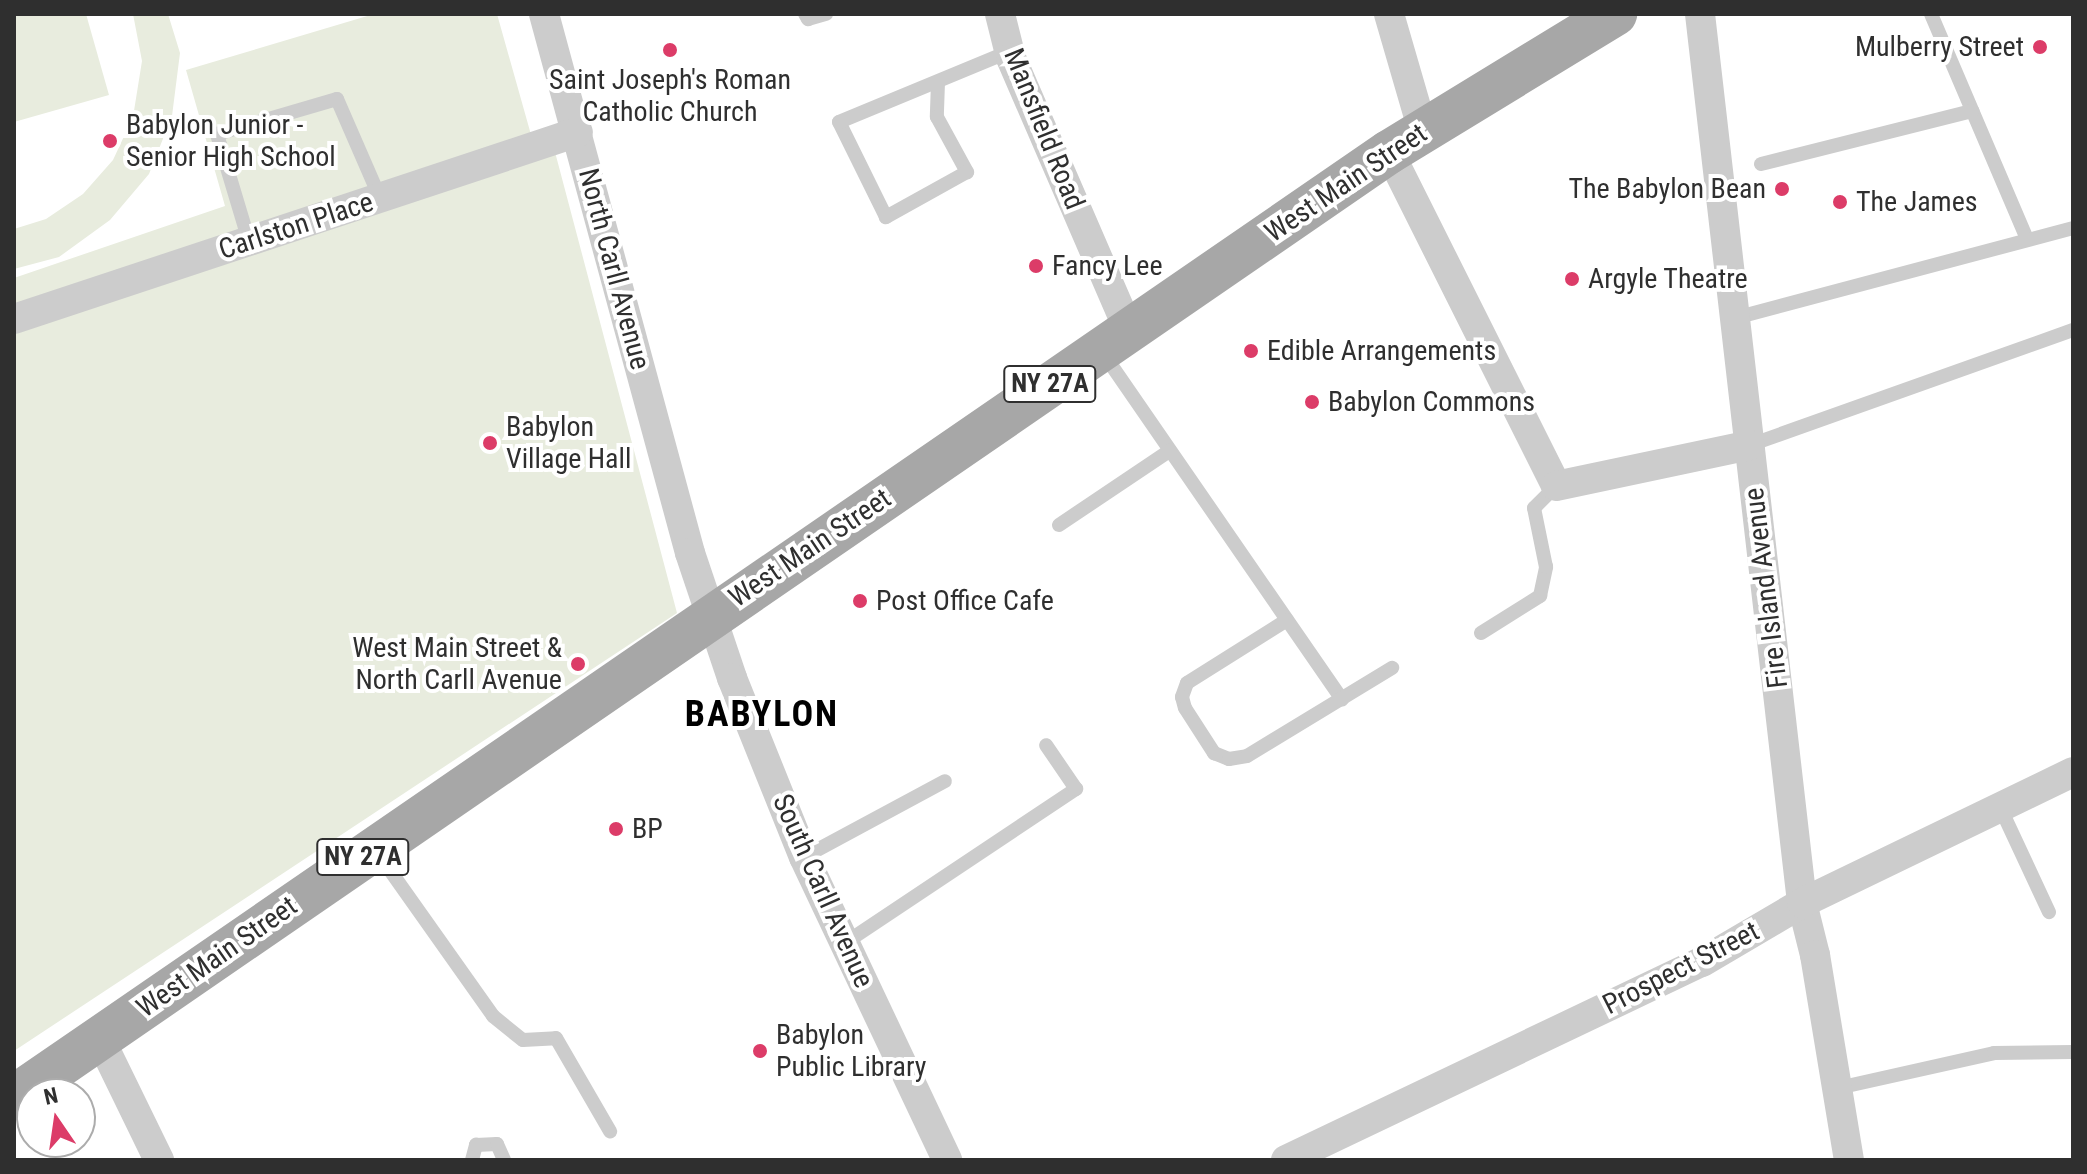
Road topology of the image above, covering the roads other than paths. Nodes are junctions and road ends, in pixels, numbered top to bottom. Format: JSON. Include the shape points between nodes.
{"nodes":[{"id":1,"x":544,"y":14,"type":"edge"},
{"id":2,"x":826,"y":14,"type":"edge"},
{"id":3,"x":1000,"y":14,"type":"edge"},
{"id":4,"x":1389,"y":14,"type":"edge"},
{"id":5,"x":1615,"y":14,"type":"edge"},
{"id":6,"x":1700,"y":14,"type":"edge"},
{"id":7,"x":1931,"y":14,"type":"edge"},
{"id":8,"x":806,"y":17,"type":"edge"},
{"id":9,"x":1010,"y":51,"type":"junction"},
{"id":10,"x":938,"y":82,"type":"junction"},
{"id":11,"x":1972,"y":111,"type":"junction"},
{"id":12,"x":578,"y":132,"type":"junction"},
{"id":13,"x":1406,"y":142,"type":"junction"},
{"id":14,"x":1761,"y":164,"type":"dead end"},
{"id":15,"x":380,"y":198,"type":"junction"},
{"id":16,"x":2073,"y":228,"type":"edge"},
{"id":17,"x":2027,"y":239,"type":"junction"},
{"id":18,"x":249,"y":241,"type":"junction"},
{"id":19,"x":1735,"y":318,"type":"junction"},
{"id":20,"x":14,"y":319,"type":"edge"},
{"id":21,"x":2073,"y":330,"type":"edge"},
{"id":22,"x":1115,"y":340,"type":"junction"},
{"id":23,"x":1750,"y":445,"type":"junction"},
{"id":24,"x":1169,"y":451,"type":"junction"},
{"id":25,"x":1556,"y":486,"type":"junction"},
{"id":26,"x":1059,"y":525,"type":"dead end"},
{"id":27,"x":711,"y":616,"type":"junction"},
{"id":28,"x":1287,"y":620,"type":"junction"},
{"id":29,"x":1481,"y":633,"type":"dead end"},
{"id":30,"x":1392,"y":668,"type":"dead end"},
{"id":31,"x":1342,"y":699,"type":"junction"},
{"id":32,"x":1046,"y":745,"type":"dead end"},
{"id":33,"x":2073,"y":772,"type":"edge"},
{"id":34,"x":945,"y":781,"type":"dead end"},
{"id":35,"x":2000,"y":807,"type":"junction"},
{"id":36,"x":375,"y":848,"type":"junction"},
{"id":37,"x":804,"y":857,"type":"junction"},
{"id":38,"x":1802,"y":903,"type":"junction"},
{"id":39,"x":2049,"y":912,"type":"dead end"},
{"id":40,"x":845,"y":943,"type":"junction"},
{"id":41,"x":100,"y":1039,"type":"junction"},
{"id":42,"x":2073,"y":1052,"type":"edge"},
{"id":43,"x":1838,"y":1088,"type":"junction"},
{"id":44,"x":14,"y":1097,"type":"edge"},
{"id":45,"x":610,"y":1131,"type":"dead end"},
{"id":46,"x":939,"y":1157,"type":"edge"},
{"id":47,"x":159,"y":1160,"type":"edge"},
{"id":48,"x":472,"y":1160,"type":"edge"},
{"id":49,"x":504,"y":1160,"type":"edge"},
{"id":50,"x":1286,"y":1160,"type":"edge"},
{"id":51,"x":1849,"y":1160,"type":"edge"}],
"edges":[{"from":1,"to":12,"type":"street","name":"North Carll Avenue"},
{"from":2,"to":8,"type":"lane"},
{"from":3,"to":9,"type":"street","name":"Mansfield Road"},
{"from":4,"to":13,"type":"street"},
{"from":5,"to":13,"type":"main road","name":"West Main Street","number":"NY 27A"},
{"from":6,"to":19,"type":"street","name":"Fire Island Avenue"},
{"from":7,"to":11,"type":"lane"},
{"from":9,"to":10,"type":"lane"},
{"from":9,"to":22,"type":"street","name":"Mansfield Road"},
{"from":10,"to":10,"type":"lane","via":[[839,122],[886,217],[967,172],[937,117]]},
{"from":11,"to":14,"type":"lane"},
{"from":11,"to":17,"type":"lane"},
{"from":12,"to":15,"type":"street","name":"Carlston Place"},
{"from":12,"to":27,"type":"street","name":"North Carll Avenue"},
{"from":13,"to":22,"type":"main road","name":"West Main Street","number":"NY 27A"},
{"from":13,"to":25,"type":"street"},
{"from":15,"to":18,"type":"street","name":"Carlston Place"},
{"from":15,"to":18,"type":"lane","via":[[337,99],[217,134]]},
{"from":16,"to":17,"type":"lane"},
{"from":17,"to":19,"type":"lane"},
{"from":18,"to":20,"type":"street","name":"Carlston Place"},
{"from":19,"to":23,"type":"street","name":"Fire Island Avenue"},
{"from":21,"to":23,"type":"lane"},
{"from":22,"to":24,"type":"lane"},
{"from":22,"to":27,"type":"main road","name":"West Main Street","number":"NY 27A"},
{"from":23,"to":25,"type":"street"},
{"from":23,"to":38,"type":"street","name":"Fire Island Avenue"},
{"from":24,"to":26,"type":"lane"},
{"from":24,"to":28,"type":"lane"},
{"from":25,"to":29,"type":"lane","via":[[1534,508],[1546,567],[1540,596]]},
{"from":27,"to":36,"type":"main road","name":"West Main Street","number":"NY 27A"},
{"from":27,"to":37,"type":"street","name":"South Carll Avenue"},
{"from":28,"to":31,"type":"lane"},
{"from":28,"to":31,"type":"lane","via":[[1187,683],[1185,708],[1214,753],[1229,759],[1247,756]]},
{"from":30,"to":31,"type":"lane"},
{"from":32,"to":40,"type":"lane","via":[[1076,789]]},
{"from":33,"to":35,"type":"street","name":"Prospect Street"},
{"from":34,"to":37,"type":"lane"},
{"from":35,"to":38,"type":"street","name":"Prospect Street"},
{"from":35,"to":39,"type":"lane"},
{"from":36,"to":41,"type":"main road","name":"West Main Street","number":"NY 27A"},
{"from":36,"to":45,"type":"lane","via":[[493,1016],[523,1040],[556,1038]]},
{"from":37,"to":40,"type":"street","name":"South Carll Avenue"},
{"from":38,"to":43,"type":"street","name":"Fire Island Avenue"},
{"from":38,"to":50,"type":"street","name":"Prospect Street","via":[[1702,962]]},
{"from":40,"to":46,"type":"street","name":"South Carll Avenue"},
{"from":41,"to":44,"type":"main road","name":"West Main Street","number":"NY 27A"},
{"from":41,"to":47,"type":"street"},
{"from":42,"to":43,"type":"lane","via":[[1994,1053]]},
{"from":43,"to":51,"type":"street","name":"Fire Island Avenue"},
{"from":48,"to":49,"type":"lane","via":[[476,1145],[497,1144]]}]}
